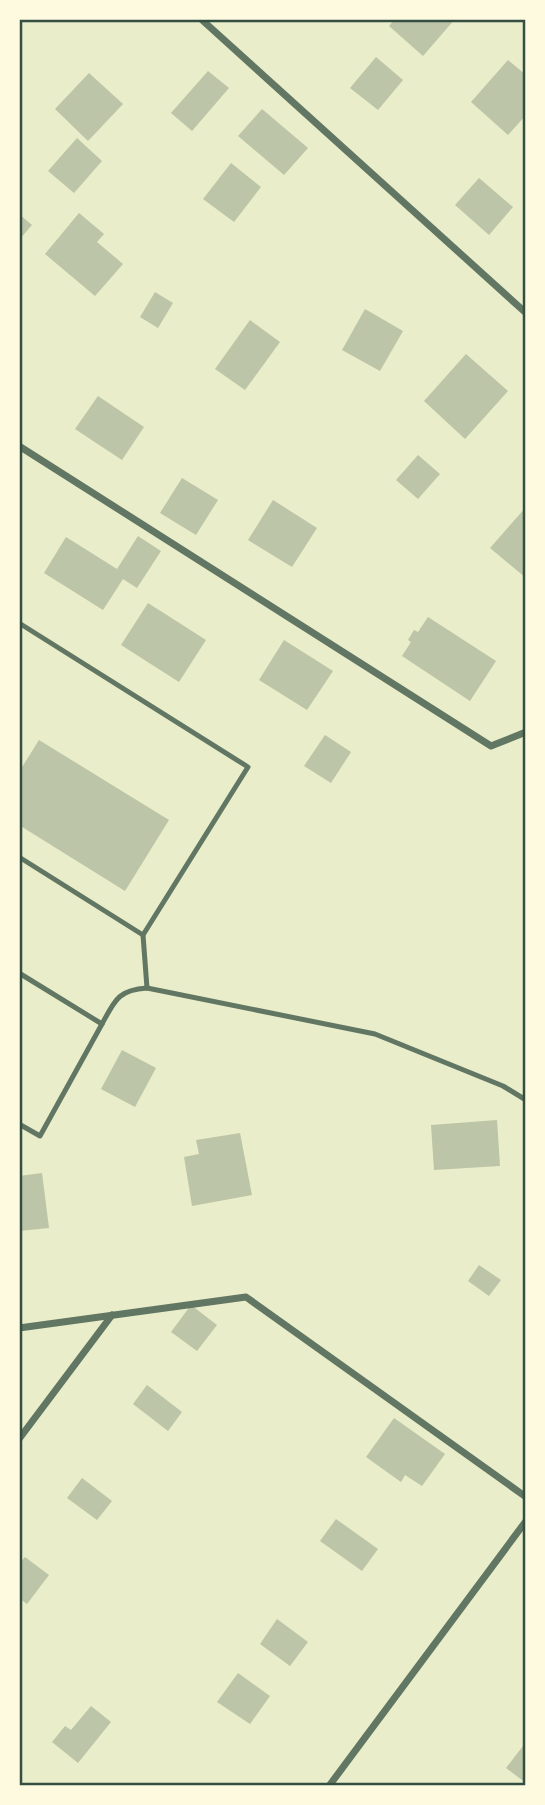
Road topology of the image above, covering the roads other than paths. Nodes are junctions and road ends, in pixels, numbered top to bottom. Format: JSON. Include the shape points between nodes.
{"nodes":[{"id":1,"x":201,"y":19,"type":"edge"},
{"id":2,"x":526,"y":313,"type":"edge"},
{"id":3,"x":19,"y":446,"type":"edge"},
{"id":4,"x":19,"y":623,"type":"edge"},
{"id":5,"x":526,"y":732,"type":"edge"},
{"id":6,"x":19,"y":858,"type":"edge"},
{"id":7,"x":143,"y":935,"type":"junction"},
{"id":8,"x":19,"y":973,"type":"edge"},
{"id":9,"x":147,"y":988,"type":"junction"},
{"id":10,"x":102,"y":1024,"type":"junction"},
{"id":11,"x":526,"y":1100,"type":"edge"},
{"id":12,"x":19,"y":1124,"type":"edge"},
{"id":13,"x":112,"y":1315,"type":"junction"},
{"id":14,"x":19,"y":1328,"type":"edge"},
{"id":15,"x":19,"y":1439,"type":"edge"},
{"id":16,"x":526,"y":1497,"type":"edge"},
{"id":17,"x":526,"y":1521,"type":"edge"},
{"id":18,"x":330,"y":1786,"type":"edge"}],
"edges":[{"from":1,"to":2,"type":"street"},
{"from":3,"to":5,"type":"street","via":[[491,746]]},
{"from":4,"to":7,"type":"lane","via":[[248,767]]},
{"from":6,"to":7,"type":"lane"},
{"from":7,"to":9,"type":"lane"},
{"from":8,"to":10,"type":"lane"},
{"from":9,"to":10,"type":"lane","via":[[116,998]]},
{"from":9,"to":11,"type":"lane","via":[[375,1034],[503,1086]]},
{"from":10,"to":12,"type":"lane","via":[[40,1136]]},
{"from":13,"to":14,"type":"street"},
{"from":13,"to":15,"type":"street"},
{"from":13,"to":16,"type":"street","via":[[246,1297]]},
{"from":17,"to":18,"type":"street"}]}
